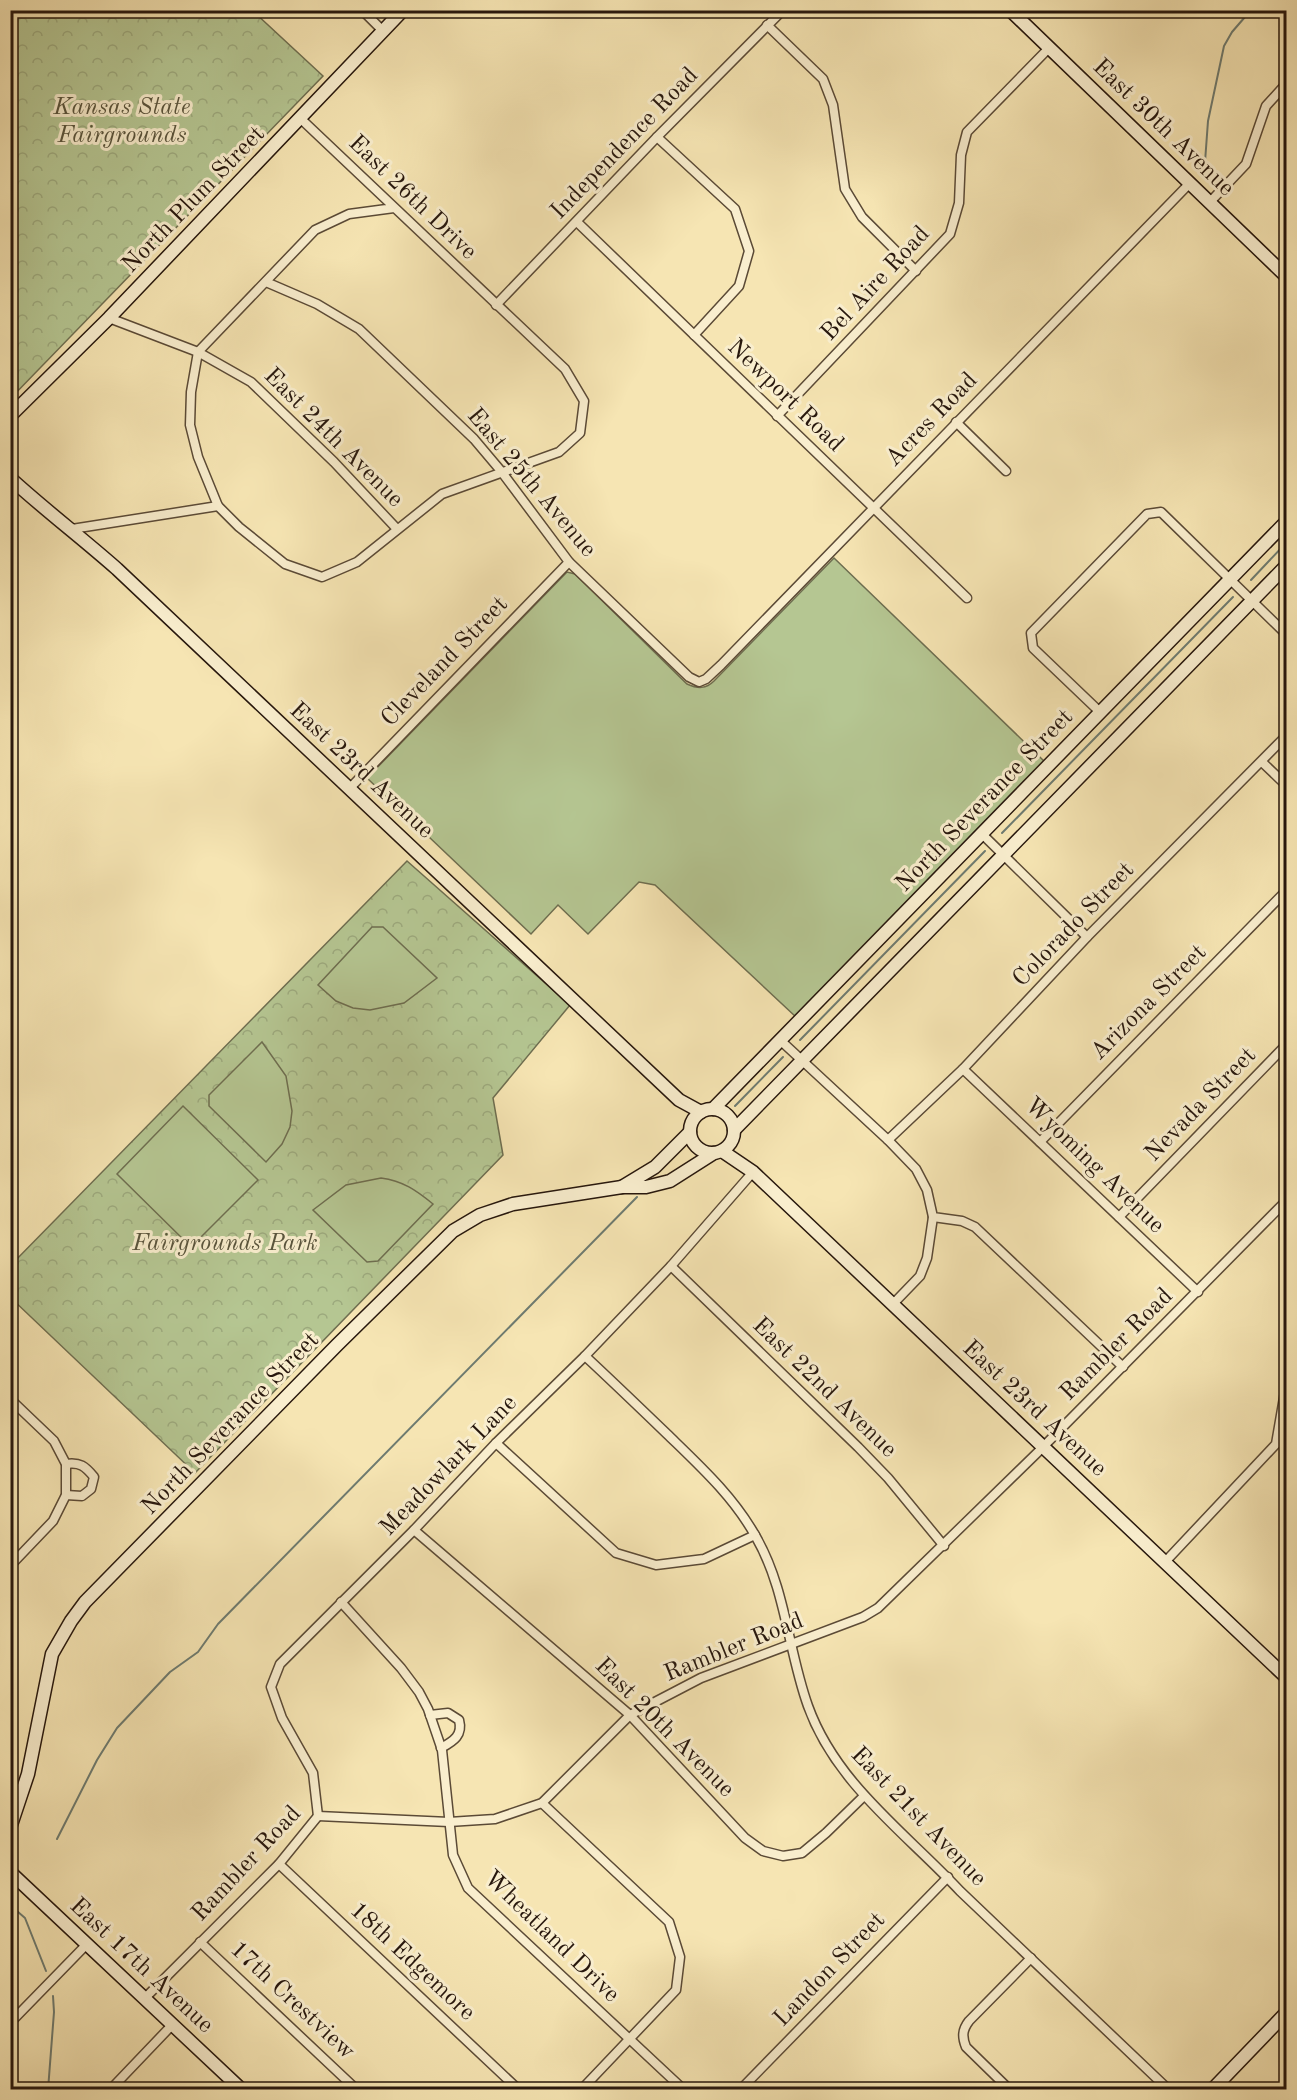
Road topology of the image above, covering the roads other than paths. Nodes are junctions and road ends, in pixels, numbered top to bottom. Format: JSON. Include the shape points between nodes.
{"nodes":[{"id":1,"x":362,"y":10,"type":"edge"},
{"id":2,"x":404,"y":10,"type":"edge"},
{"id":3,"x":783,"y":10,"type":"edge"},
{"id":4,"x":1010,"y":10,"type":"edge"},
{"id":5,"x":768,"y":25,"type":"junction"},
{"id":6,"x":383,"y":31,"type":"junction"},
{"id":7,"x":1049,"y":48,"type":"junction"},
{"id":8,"x":1287,"y":84,"type":"edge"},
{"id":9,"x":301,"y":119,"type":"junction"},
{"id":10,"x":657,"y":137,"type":"junction"},
{"id":11,"x":1190,"y":183,"type":"junction"},
{"id":12,"x":1210,"y":202,"type":"junction"},
{"id":13,"x":394,"y":208,"type":"junction"},
{"id":14,"x":577,"y":222,"type":"junction"},
{"id":15,"x":916,"y":271,"type":"junction"},
{"id":16,"x":1287,"y":276,"type":"edge"},
{"id":17,"x":266,"y":282,"type":"junction"},
{"id":18,"x":496,"y":305,"type":"junction"},
{"id":19,"x":109,"y":318,"type":"junction"},
{"id":20,"x":694,"y":335,"type":"junction"},
{"id":21,"x":198,"y":352,"type":"junction"},
{"id":22,"x":10,"y":416,"type":"edge"},
{"id":23,"x":777,"y":416,"type":"junction"},
{"id":24,"x":956,"y":422,"type":"junction"},
{"id":25,"x":501,"y":471,"type":"junction"},
{"id":26,"x":1006,"y":471,"type":"dead end"},
{"id":27,"x":10,"y":478,"type":"edge"},
{"id":28,"x":218,"y":506,"type":"junction"},
{"id":29,"x":874,"y":509,"type":"junction"},
{"id":30,"x":1287,"y":522,"type":"edge"},
{"id":31,"x":72,"y":529,"type":"junction"},
{"id":32,"x":397,"y":529,"type":"junction"},
{"id":33,"x":569,"y":562,"type":"junction"},
{"id":34,"x":1287,"y":566,"type":"edge"},
{"id":35,"x":1230,"y":580,"type":"junction"},
{"id":36,"x":967,"y":598,"type":"dead end"},
{"id":37,"x":1252,"y":601,"type":"junction"},
{"id":38,"x":1287,"y":634,"type":"edge"},
{"id":39,"x":699,"y":682,"type":"joint"},
{"id":40,"x":1101,"y":713,"type":"junction"},
{"id":41,"x":1287,"y":736,"type":"edge"},
{"id":42,"x":1262,"y":762,"type":"junction"},
{"id":43,"x":1287,"y":785,"type":"edge"},
{"id":44,"x":349,"y":789,"type":"junction"},
{"id":45,"x":982,"y":834,"type":"junction"},
{"id":46,"x":1003,"y":855,"type":"junction"},
{"id":47,"x":1287,"y":891,"type":"edge"},
{"id":48,"x":1087,"y":937,"type":"junction"},
{"id":49,"x":780,"y":1040,"type":"junction"},
{"id":50,"x":1287,"y":1045,"type":"edge"},
{"id":51,"x":801,"y":1060,"type":"junction"},
{"id":52,"x":963,"y":1069,"type":"junction"},
{"id":53,"x":679,"y":1100,"type":"junction"},
{"id":54,"x":707,"y":1111,"type":"junction"},
{"id":55,"x":691,"y":1130,"type":"junction"},
{"id":56,"x":733,"y":1135,"type":"junction"},
{"id":57,"x":888,"y":1140,"type":"junction"},
{"id":58,"x":1040,"y":1142,"type":"junction"},
{"id":59,"x":718,"y":1152,"type":"junction"},
{"id":60,"x":753,"y":1172,"type":"junction"},
{"id":61,"x":622,"y":1187,"type":"junction"},
{"id":62,"x":1287,"y":1201,"type":"edge"},
{"id":63,"x":933,"y":1217,"type":"junction"},
{"id":64,"x":1119,"y":1217,"type":"junction"},
{"id":65,"x":670,"y":1266,"type":"junction"},
{"id":66,"x":1198,"y":1292,"type":"junction"},
{"id":67,"x":892,"y":1305,"type":"junction"},
{"id":68,"x":585,"y":1356,"type":"junction"},
{"id":69,"x":1123,"y":1367,"type":"junction"},
{"id":70,"x":1287,"y":1386,"type":"edge"},
{"id":71,"x":10,"y":1399,"type":"edge"},
{"id":72,"x":496,"y":1443,"type":"junction"},
{"id":73,"x":1043,"y":1447,"type":"junction"},
{"id":74,"x":66,"y":1464,"type":"junction"},
{"id":75,"x":66,"y":1495,"type":"junction"},
{"id":76,"x":414,"y":1530,"type":"junction"},
{"id":77,"x":755,"y":1535,"type":"junction"},
{"id":78,"x":944,"y":1546,"type":"junction"},
{"id":79,"x":1166,"y":1562,"type":"junction"},
{"id":80,"x":10,"y":1566,"type":"edge"},
{"id":81,"x":341,"y":1602,"type":"junction"},
{"id":82,"x":792,"y":1644,"type":"junction"},
{"id":83,"x":1287,"y":1677,"type":"edge"},
{"id":84,"x":430,"y":1715,"type":"junction"},
{"id":85,"x":630,"y":1715,"type":"junction"},
{"id":86,"x":441,"y":1748,"type":"junction"},
{"id":87,"x":864,"y":1796,"type":"junction"},
{"id":88,"x":542,"y":1803,"type":"junction"},
{"id":89,"x":318,"y":1816,"type":"junction"},
{"id":90,"x":449,"y":1822,"type":"junction"},
{"id":91,"x":10,"y":1828,"type":"edge"},
{"id":92,"x":279,"y":1864,"type":"junction"},
{"id":93,"x":10,"y":1872,"type":"edge"},
{"id":94,"x":948,"y":1877,"type":"junction"},
{"id":95,"x":200,"y":1942,"type":"junction"},
{"id":96,"x":87,"y":1944,"type":"junction"},
{"id":97,"x":1031,"y":1958,"type":"junction"},
{"id":98,"x":146,"y":1998,"type":"junction"},
{"id":99,"x":1287,"y":2013,"type":"edge"},
{"id":100,"x":10,"y":2023,"type":"edge"},
{"id":101,"x":173,"y":2024,"type":"junction"},
{"id":102,"x":630,"y":2040,"type":"junction"},
{"id":103,"x":110,"y":2090,"type":"edge"},
{"id":104,"x":242,"y":2090,"type":"edge"},
{"id":105,"x":357,"y":2090,"type":"edge"},
{"id":106,"x":519,"y":2090,"type":"edge"},
{"id":107,"x":581,"y":2090,"type":"edge"},
{"id":108,"x":684,"y":2090,"type":"edge"},
{"id":109,"x":740,"y":2090,"type":"edge"},
{"id":110,"x":1010,"y":2090,"type":"edge"},
{"id":111,"x":1169,"y":2090,"type":"edge"},
{"id":112,"x":1212,"y":2090,"type":"edge"}],
"edges":[{"from":1,"to":6,"type":"street"},
{"from":2,"to":6,"type":"street","name":"North Plum Street"},
{"from":3,"to":5,"type":"street","name":"Independence Road"},
{"from":4,"to":7,"type":"street","name":"East 30th Avenue"},
{"from":5,"to":10,"type":"street","name":"Independence Road"},
{"from":5,"to":15,"type":"street","via":[[823,79],[833,105],[845,189],[862,217]]},
{"from":6,"to":9,"type":"street","name":"North Plum Street"},
{"from":7,"to":11,"type":"street","name":"East 30th Avenue"},
{"from":7,"to":15,"type":"street","name":"Bel Aire Road","via":[[967,132],[960,155],[959,203],[950,234]]},
{"from":8,"to":12,"type":"street","via":[[1266,106],[1246,164]]},
{"from":9,"to":13,"type":"street","name":"East 26th Drive"},
{"from":9,"to":19,"type":"street","name":"North Plum Street"},
{"from":10,"to":14,"type":"street","name":"Independence Road"},
{"from":10,"to":20,"type":"street","via":[[735,209],[749,251],[739,286]]},
{"from":11,"to":12,"type":"street","name":"East 30th Avenue"},
{"from":11,"to":24,"type":"street","name":"Acres Road"},
{"from":12,"to":16,"type":"street","name":"East 30th Avenue"},
{"from":13,"to":17,"type":"street","via":[[349,214],[315,230]]},
{"from":13,"to":18,"type":"street","name":"East 26th Drive"},
{"from":14,"to":18,"type":"street","name":"Independence Road"},
{"from":14,"to":20,"type":"street","name":"Newport Road"},
{"from":15,"to":23,"type":"street","name":"Bel Aire Road"},
{"from":17,"to":21,"type":"street"},
{"from":17,"to":25,"type":"street","name":"East 25th Avenue","via":[[317,304],[359,329],[474,439]]},
{"from":18,"to":25,"type":"street","name":"East 26th Drive","via":[[565,369],[584,401],[580,433],[559,452]]},
{"from":19,"to":21,"type":"street","name":"East 24th Avenue"},
{"from":19,"to":22,"type":"street","name":"North Plum Street"},
{"from":20,"to":23,"type":"street","name":"Newport Road"},
{"from":21,"to":28,"type":"street","via":[[190,425]]},
{"from":21,"to":32,"type":"street","name":"East 24th Avenue","via":[[250,382]]},
{"from":23,"to":29,"type":"street","name":"Newport Road"},
{"from":24,"to":26,"type":"street"},
{"from":24,"to":29,"type":"street","name":"Acres Road"},
{"from":25,"to":32,"type":"street","name":"East 26th Drive","via":[[442,494]]},
{"from":25,"to":33,"type":"street","name":"East 25th Avenue"},
{"from":27,"to":31,"type":"street","name":"East 23rd Avenue"},
{"from":28,"to":31,"type":"street"},
{"from":28,"to":32,"type":"street","name":"East 26th Drive","via":[[285,564],[321,577],[357,562]]},
{"from":29,"to":36,"type":"street","name":"Newport Road"},
{"from":29,"to":39,"type":"street","name":"Acres Road","via":[[721,665]]},
{"from":30,"to":35,"type":"street","name":"North Severance Street"},
{"from":31,"to":44,"type":"street","name":"East 23rd Avenue"},
{"from":33,"to":39,"type":"street","name":"East 25th Avenue","via":[[688,677]]},
{"from":33,"to":44,"type":"street","name":"Cleveland Street"},
{"from":34,"to":37,"type":"street","name":"North Severance Street"},
{"from":35,"to":37,"type":"street"},
{"from":35,"to":40,"type":"street","name":"North Severance Street"},
{"from":35,"to":40,"type":"street","via":[[1161,512],[1147,514],[1138,522],[1031,633],[1033,648]]},
{"from":37,"to":38,"type":"street"},
{"from":37,"to":46,"type":"street","name":"North Severance Street"},
{"from":40,"to":45,"type":"street","name":"North Severance Street"},
{"from":41,"to":42,"type":"street","name":"Colorado Street"},
{"from":42,"to":43,"type":"street"},
{"from":42,"to":48,"type":"street","name":"Colorado Street"},
{"from":44,"to":53,"type":"street","name":"East 23rd Avenue"},
{"from":45,"to":46,"type":"street"},
{"from":45,"to":49,"type":"street","name":"North Severance Street"},
{"from":46,"to":48,"type":"street"},
{"from":46,"to":51,"type":"street","name":"North Severance Street"},
{"from":47,"to":58,"type":"street","name":"Arizona Street"},
{"from":48,"to":52,"type":"street","name":"Colorado Street"},
{"from":49,"to":51,"type":"street"},
{"from":49,"to":54,"type":"street","name":"North Severance Street"},
{"from":50,"to":64,"type":"street","name":"Nevada Street"},
{"from":51,"to":56,"type":"street","name":"North Severance Street"},
{"from":51,"to":57,"type":"street"},
{"from":52,"to":57,"type":"street","name":"Colorado Street"},
{"from":52,"to":58,"type":"street","name":"Wyoming Avenue"},
{"from":53,"to":54,"type":"street","name":"East 23rd Avenue"},
{"from":53,"to":55,"type":"street","name":"East 23rd Avenue"},
{"from":54,"to":55,"type":"street","via":[[694,1119]]},
{"from":54,"to":56,"type":"street","via":[[719,1110],[730,1118]]},
{"from":55,"to":59,"type":"street","via":[[698,1148]]},
{"from":55,"to":61,"type":"street","name":"North Severance Street","via":[[655,1167]]},
{"from":56,"to":59,"type":"street"},
{"from":56,"to":60,"type":"street","name":"East 23rd Avenue"},
{"from":57,"to":63,"type":"street","via":[[923,1180]]},
{"from":58,"to":64,"type":"street","name":"Wyoming Avenue"},
{"from":59,"to":60,"type":"street","name":"East 23rd Avenue"},
{"from":59,"to":61,"type":"street","name":"North Severance Street","via":[[670,1181]]},
{"from":60,"to":65,"type":"street","name":"Meadowlark Lane"},
{"from":60,"to":67,"type":"street","name":"East 23rd Avenue"},
{"from":61,"to":91,"type":"street","name":"North Severance Street","via":[[513,1204],[480,1215],[453,1231],[85,1602],[52,1654],[28,1774]]},
{"from":62,"to":66,"type":"street","name":"Rambler Road"},
{"from":63,"to":67,"type":"street","via":[[920,1276]]},
{"from":63,"to":69,"type":"street","via":[[962,1221],[982,1232]]},
{"from":64,"to":66,"type":"street","name":"Wyoming Avenue"},
{"from":65,"to":68,"type":"street","name":"Meadowlark Lane"},
{"from":65,"to":78,"type":"street","name":"East 22nd Avenue","via":[[858,1446]]},
{"from":66,"to":69,"type":"street","name":"Rambler Road"},
{"from":67,"to":73,"type":"street","name":"East 23rd Avenue"},
{"from":68,"to":72,"type":"street","name":"Meadowlark Lane"},
{"from":68,"to":77,"type":"street","name":"East 21st Avenue","via":[[715,1480]]},
{"from":69,"to":73,"type":"street","name":"Rambler Road"},
{"from":70,"to":79,"type":"street","via":[[1276,1444]]},
{"from":71,"to":74,"type":"street","via":[[54,1441]]},
{"from":72,"to":76,"type":"street","name":"Meadowlark Lane"},
{"from":72,"to":77,"type":"street","via":[[616,1553],[656,1565],[705,1559]]},
{"from":73,"to":78,"type":"street","name":"Rambler Road"},
{"from":73,"to":79,"type":"street","name":"East 23rd Avenue"},
{"from":74,"to":75,"type":"street"},
{"from":74,"to":75,"type":"street","via":[[86,1466],[94,1477],[91,1489],[82,1496]]},
{"from":75,"to":80,"type":"street","via":[[53,1521]]},
{"from":76,"to":81,"type":"street","name":"Meadowlark Lane"},
{"from":76,"to":85,"type":"street","name":"East 20th Avenue"},
{"from":77,"to":82,"type":"street","name":"East 21st Avenue","via":[[769,1561]]},
{"from":78,"to":82,"type":"street","name":"Rambler Road","via":[[878,1608]]},
{"from":79,"to":83,"type":"street","name":"East 23rd Avenue"},
{"from":81,"to":84,"type":"street","name":"Wheatland Drive","via":[[401,1668]]},
{"from":81,"to":89,"type":"street","name":"Meadowlark Lane","via":[[280,1664],[271,1688],[282,1718],[313,1773]]},
{"from":82,"to":85,"type":"street","name":"Rambler Road","via":[[701,1678]]},
{"from":82,"to":87,"type":"street","name":"East 21st Avenue","via":[[808,1707],[828,1750]]},
{"from":84,"to":86,"type":"street","name":"Wheatland Drive"},
{"from":84,"to":86,"type":"street","via":[[448,1713],[459,1720],[458,1737]]},
{"from":85,"to":87,"type":"street","name":"East 20th Avenue","via":[[745,1838],[763,1851],[783,1856],[801,1853]]},
{"from":85,"to":88,"type":"street","name":"Rambler Road"},
{"from":86,"to":90,"type":"street","name":"Wheatland Drive"},
{"from":87,"to":94,"type":"street","name":"East 21st Avenue"},
{"from":88,"to":90,"type":"street","name":"Rambler Road","via":[[495,1819]]},
{"from":88,"to":102,"type":"street","via":[[669,1922],[680,1956],[676,1990]]},
{"from":89,"to":90,"type":"street","name":"Rambler Road"},
{"from":89,"to":92,"type":"street","name":"Rambler Road"},
{"from":90,"to":102,"type":"street","name":"Wheatland Drive","via":[[453,1855],[468,1888]]},
{"from":92,"to":95,"type":"street","name":"Rambler Road"},
{"from":92,"to":106,"type":"street","name":"18th Edgemore"},
{"from":93,"to":96,"type":"street","name":"East 17th Avenue"},
{"from":94,"to":97,"type":"street","name":"East 21st Avenue"},
{"from":94,"to":109,"type":"street","name":"Landon Street"},
{"from":95,"to":98,"type":"street","name":"Rambler Road"},
{"from":95,"to":105,"type":"street","name":"17th Crestview"},
{"from":96,"to":98,"type":"street","name":"East 17th Avenue"},
{"from":96,"to":100,"type":"street"},
{"from":97,"to":110,"type":"street","via":[[964,2027],[962,2038],[966,2047]]},
{"from":97,"to":111,"type":"street","name":"East 21st Avenue"},
{"from":98,"to":101,"type":"street","name":"East 17th Avenue"},
{"from":99,"to":112,"type":"street"},
{"from":101,"to":103,"type":"street"},
{"from":101,"to":104,"type":"street","name":"East 17th Avenue"},
{"from":102,"to":107,"type":"street"},
{"from":102,"to":108,"type":"street","name":"Wheatland Drive"}]}
